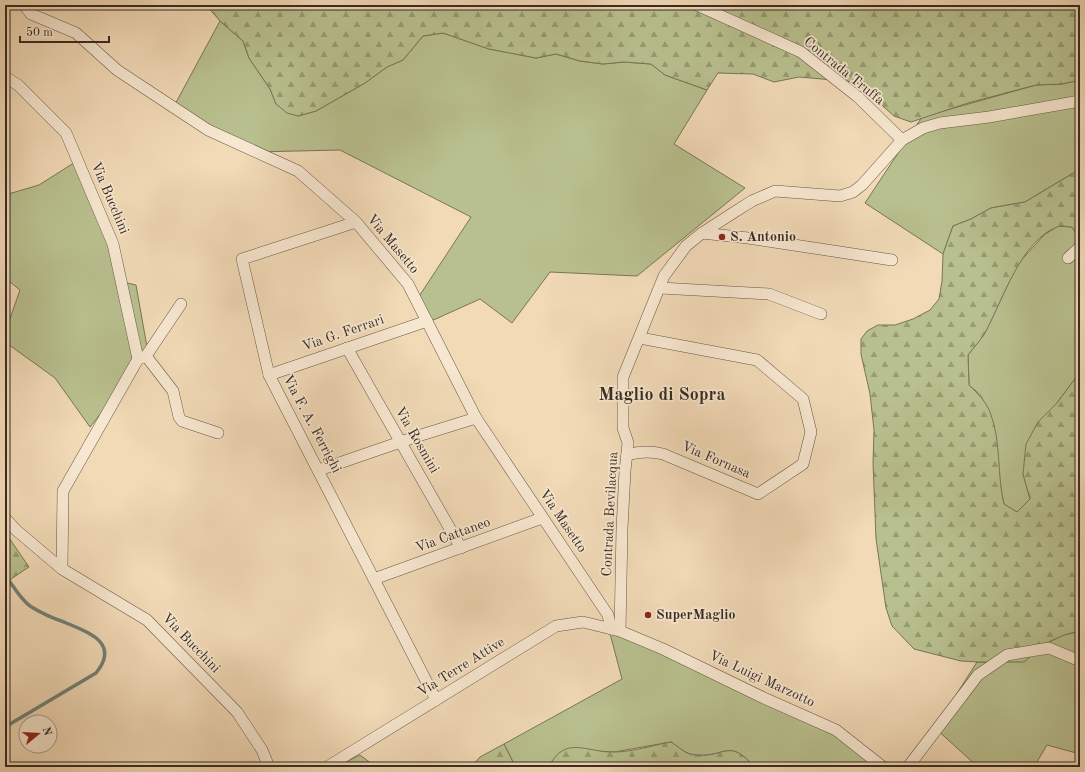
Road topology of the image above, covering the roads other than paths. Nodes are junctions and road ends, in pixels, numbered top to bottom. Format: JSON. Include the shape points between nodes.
{"nodes":[{"id":1,"x":24,"y":5,"type":"edge"},
{"id":2,"x":697,"y":5,"type":"edge"},
{"id":3,"x":5,"y":77,"type":"edge"},
{"id":4,"x":1080,"y":101,"type":"edge"},
{"id":5,"x":902,"y":140,"type":"junction"},
{"id":6,"x":356,"y":222,"type":"junction"},
{"id":7,"x":702,"y":233,"type":"junction"},
{"id":8,"x":1080,"y":248,"type":"edge"},
{"id":9,"x":1068,"y":258,"type":"dead end"},
{"id":10,"x":892,"y":260,"type":"dead end"},
{"id":11,"x":660,"y":288,"type":"junction"},
{"id":12,"x":181,"y":304,"type":"dead end"},
{"id":13,"x":821,"y":314,"type":"dead end"},
{"id":14,"x":427,"y":321,"type":"junction"},
{"id":15,"x":640,"y":338,"type":"junction"},
{"id":16,"x":347,"y":348,"type":"junction"},
{"id":17,"x":142,"y":357,"type":"junction"},
{"id":18,"x":269,"y":375,"type":"junction"},
{"id":19,"x":476,"y":418,"type":"junction"},
{"id":20,"x":218,"y":433,"type":"dead end"},
{"id":21,"x":400,"y":442,"type":"junction"},
{"id":22,"x":628,"y":455,"type":"junction"},
{"id":23,"x":319,"y":470,"type":"junction"},
{"id":24,"x":5,"y":518,"type":"edge"},
{"id":25,"x":542,"y":518,"type":"junction"},
{"id":26,"x":461,"y":548,"type":"junction"},
{"id":27,"x":62,"y":569,"type":"junction"},
{"id":28,"x":374,"y":579,"type":"junction"},
{"id":29,"x":615,"y":630,"type":"junction"},
{"id":30,"x":1080,"y":661,"type":"edge"},
{"id":31,"x":436,"y":700,"type":"junction"},
{"id":32,"x":269,"y":767,"type":"edge"},
{"id":33,"x":327,"y":767,"type":"edge"},
{"id":34,"x":883,"y":767,"type":"edge"},
{"id":35,"x":908,"y":767,"type":"edge"}],
"edges":[{"from":1,"to":6,"type":"street","name":"Via Masetto","via":[[31,14],[76,33],[117,70],[208,130],[298,171]]},
{"from":2,"to":5,"type":"street","name":"Contrada Truffa","via":[[801,52],[858,97]]},
{"from":3,"to":17,"type":"street","name":"Via Bucchini","via":[[18,85],[66,133],[113,244]]},
{"from":4,"to":5,"type":"street","name":"Contrada Bevilacqua","via":[[940,123],[923,128]]},
{"from":5,"to":7,"type":"street","name":"Contrada Bevilacqua","via":[[853,192],[840,196],[775,191],[752,201]]},
{"from":6,"to":14,"type":"street","name":"Via Masetto","via":[[408,284]]},
{"from":6,"to":18,"type":"street","name":"Via F. A. Ferrighi","via":[[242,259]]},
{"from":7,"to":10,"type":"street"},
{"from":7,"to":11,"type":"street","name":"Contrada Bevilacqua","via":[[686,246],[674,261]]},
{"from":8,"to":9,"type":"street"},
{"from":11,"to":13,"type":"street","via":[[769,294]]},
{"from":11,"to":15,"type":"street","name":"Contrada Bevilacqua"},
{"from":12,"to":17,"type":"street"},
{"from":14,"to":16,"type":"street","name":"Via G. Ferrari"},
{"from":14,"to":19,"type":"street","name":"Via Masetto"},
{"from":15,"to":22,"type":"street","name":"Contrada Bevilacqua","via":[[623,377],[622,414]]},
{"from":15,"to":22,"type":"street","name":"Via Fornasa","via":[[757,360],[803,399],[811,432],[803,464],[758,494],[663,454],[650,451]]},
{"from":16,"to":18,"type":"street","name":"Via G. Ferrari"},
{"from":16,"to":21,"type":"street","name":"Via Rosmini"},
{"from":17,"to":20,"type":"street","name":"Via Bucchini","via":[[172,391],[182,421]]},
{"from":17,"to":27,"type":"street","via":[[63,491]]},
{"from":18,"to":23,"type":"street","name":"Via F. A. Ferrighi"},
{"from":19,"to":21,"type":"street"},
{"from":19,"to":25,"type":"street","name":"Via Masetto"},
{"from":21,"to":23,"type":"street"},
{"from":21,"to":26,"type":"street","name":"Via Rosmini"},
{"from":22,"to":29,"type":"street","name":"Contrada Bevilacqua"},
{"from":23,"to":28,"type":"street","name":"Via F. A. Ferrighi"},
{"from":24,"to":27,"type":"street","name":"Via Bucchini"},
{"from":25,"to":26,"type":"street","name":"Via Cattaneo"},
{"from":25,"to":29,"type":"street","name":"Via Masetto","via":[[608,615]]},
{"from":26,"to":28,"type":"street","name":"Via Cattaneo"},
{"from":27,"to":32,"type":"street","name":"Via Bucchini","via":[[147,620],[237,712],[262,750]]},
{"from":28,"to":31,"type":"street","name":"Via F. A. Ferrighi"},
{"from":29,"to":31,"type":"street","name":"Via Terre Attive","via":[[583,622],[556,626]]},
{"from":29,"to":34,"type":"street","name":"Via Luigi Marzotto","via":[[663,649],[836,730]]},
{"from":30,"to":35,"type":"street","via":[[1049,648],[1007,655],[978,675]]},
{"from":31,"to":33,"type":"street","name":"Via Terre Attive"}]}
